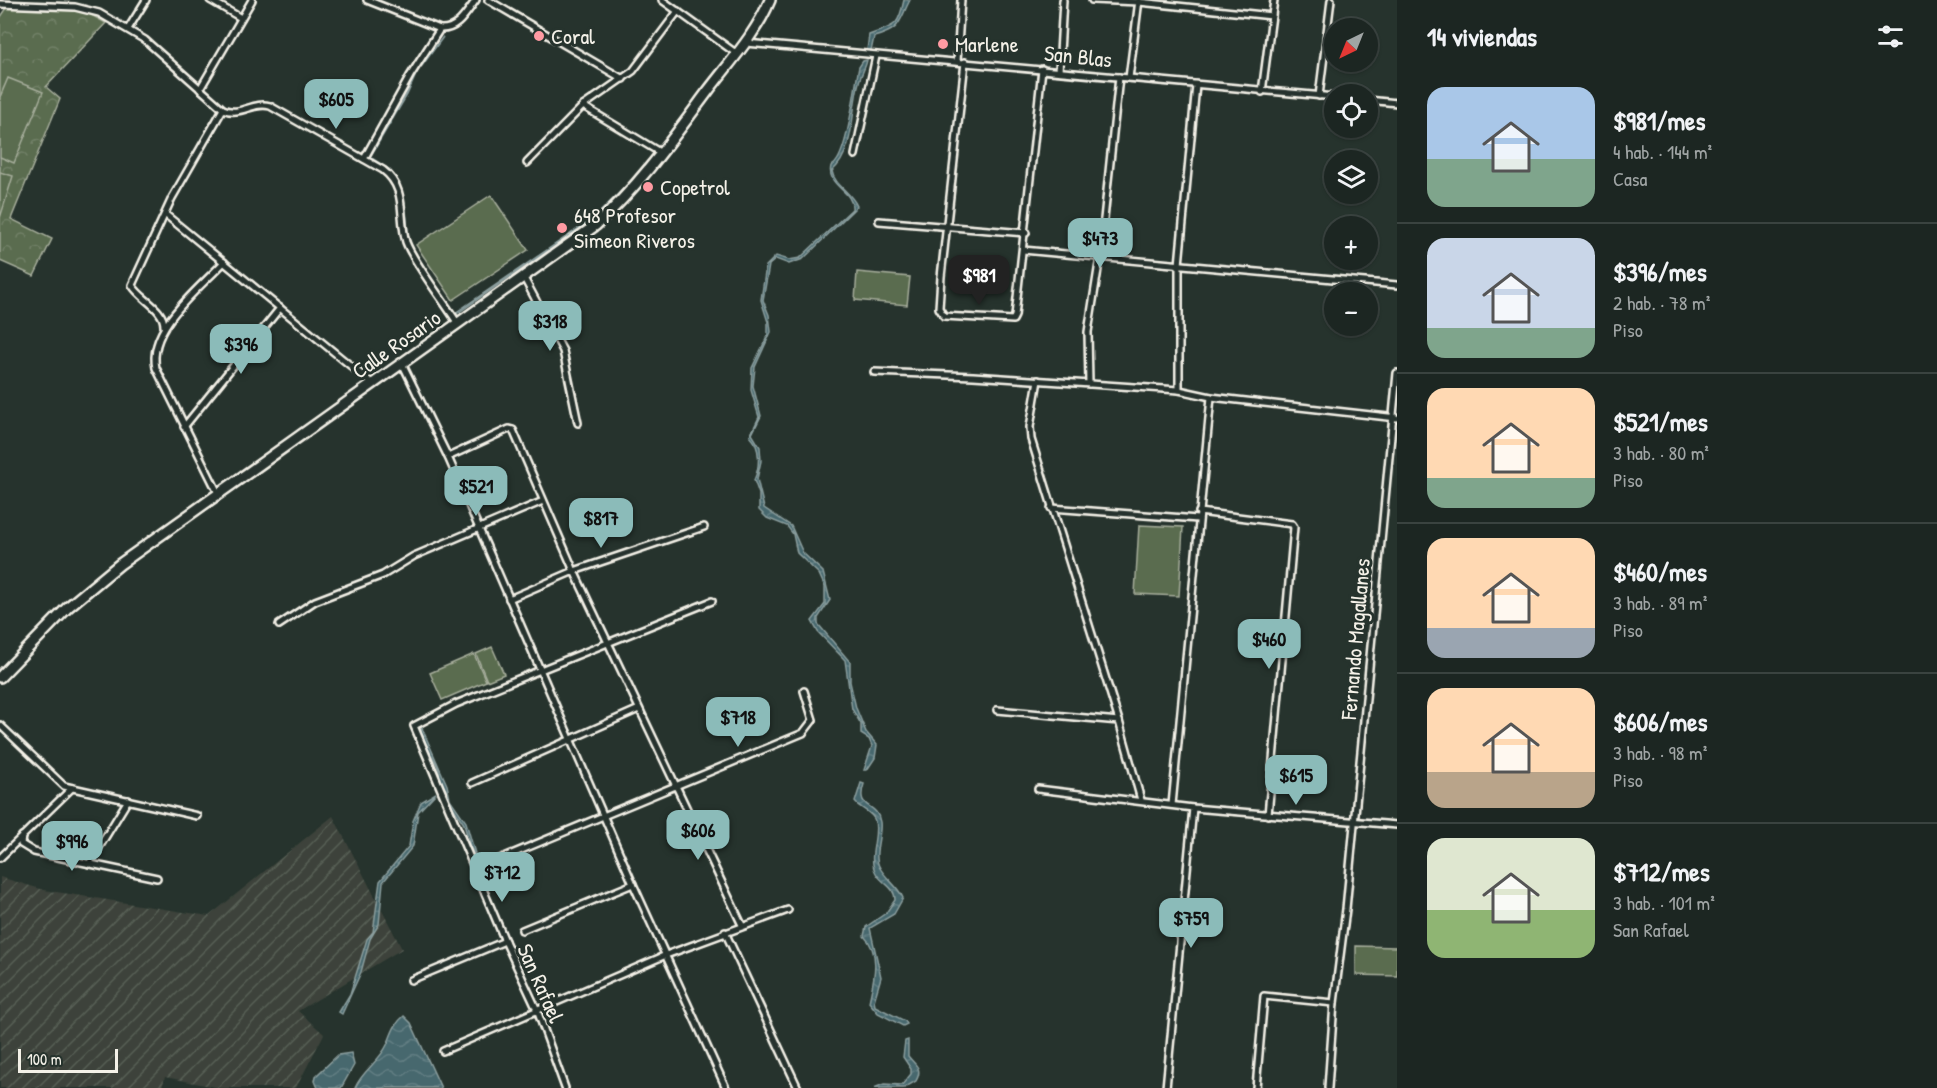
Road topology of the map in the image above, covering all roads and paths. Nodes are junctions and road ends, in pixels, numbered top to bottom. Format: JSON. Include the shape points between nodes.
{"nodes":[{"id":1,"x":146,"y":0,"type":"edge"},
{"id":2,"x":210,"y":0,"type":"edge"},
{"id":3,"x":252,"y":0,"type":"edge"},
{"id":4,"x":367,"y":0,"type":"edge"},
{"id":5,"x":476,"y":0,"type":"edge"},
{"id":6,"x":488,"y":0,"type":"edge"},
{"id":7,"x":662,"y":0,"type":"edge"},
{"id":8,"x":770,"y":0,"type":"edge"},
{"id":9,"x":960,"y":0,"type":"edge"},
{"id":10,"x":1063,"y":0,"type":"edge"},
{"id":11,"x":1092,"y":0,"type":"edge"},
{"id":12,"x":1274,"y":0,"type":"edge"},
{"id":13,"x":1331,"y":0,"type":"edge"},
{"id":14,"x":1139,"y":1,"type":"edge"},
{"id":15,"x":0,"y":3,"type":"edge"},
{"id":16,"x":678,"y":11,"type":"junction"},
{"id":17,"x":1272,"y":16,"type":"junction"},
{"id":18,"x":241,"y":18,"type":"junction"},
{"id":19,"x":128,"y":29,"type":"junction"},
{"id":20,"x":440,"y":29,"type":"junction"},
{"id":21,"x":746,"y":43,"type":"junction"},
{"id":22,"x":737,"y":54,"type":"junction"},
{"id":23,"x":876,"y":56,"type":"junction"},
{"id":24,"x":957,"y":61,"type":"junction"},
{"id":25,"x":965,"y":62,"type":"junction"},
{"id":26,"x":1042,"y":69,"type":"junction"},
{"id":27,"x":1059,"y":71,"type":"junction"},
{"id":28,"x":1119,"y":77,"type":"junction"},
{"id":29,"x":1129,"y":78,"type":"junction"},
{"id":30,"x":623,"y":79,"type":"junction"},
{"id":31,"x":1196,"y":85,"type":"junction"},
{"id":32,"x":200,"y":89,"type":"junction"},
{"id":33,"x":1262,"y":92,"type":"junction"},
{"id":34,"x":1319,"y":96,"type":"junction"},
{"id":35,"x":1324,"y":97,"type":"edge"},
{"id":36,"x":1378,"y":101,"type":"edge"},
{"id":37,"x":1397,"y":103,"type":"edge"},
{"id":38,"x":583,"y":106,"type":"junction"},
{"id":39,"x":223,"y":109,"type":"junction"},
{"id":40,"x":661,"y":153,"type":"junction"},
{"id":41,"x":855,"y":155,"type":"dead end"},
{"id":42,"x":364,"y":159,"type":"junction"},
{"id":43,"x":527,"y":163,"type":"dead end"},
{"id":44,"x":166,"y":215,"type":"junction"},
{"id":45,"x":879,"y":221,"type":"dead end"},
{"id":46,"x":946,"y":226,"type":"junction"},
{"id":47,"x":1026,"y":233,"type":"junction"},
{"id":48,"x":1023,"y":250,"type":"junction"},
{"id":49,"x":1100,"y":257,"type":"junction"},
{"id":50,"x":224,"y":262,"type":"junction"},
{"id":51,"x":1179,"y":265,"type":"junction"},
{"id":52,"x":524,"y":278,"type":"junction"},
{"id":53,"x":1397,"y":285,"type":"edge"},
{"id":54,"x":280,"y":308,"type":"junction"},
{"id":55,"x":458,"y":324,"type":"junction"},
{"id":56,"x":164,"y":326,"type":"junction"},
{"id":57,"x":402,"y":363,"type":"junction"},
{"id":58,"x":874,"y":372,"type":"dead end"},
{"id":59,"x":1397,"y":373,"type":"edge"},
{"id":60,"x":1038,"y":380,"type":"junction"},
{"id":61,"x":373,"y":384,"type":"junction"},
{"id":62,"x":1089,"y":384,"type":"junction"},
{"id":63,"x":1179,"y":390,"type":"junction"},
{"id":64,"x":1211,"y":397,"type":"junction"},
{"id":65,"x":1395,"y":417,"type":"edge"},
{"id":66,"x":578,"y":423,"type":"dead end"},
{"id":67,"x":184,"y":427,"type":"junction"},
{"id":68,"x":448,"y":457,"type":"junction"},
{"id":69,"x":218,"y":493,"type":"junction"},
{"id":70,"x":543,"y":501,"type":"junction"},
{"id":71,"x":1051,"y":508,"type":"junction"},
{"id":72,"x":1198,"y":516,"type":"junction"},
{"id":73,"x":704,"y":527,"type":"dead end"},
{"id":74,"x":477,"y":529,"type":"junction"},
{"id":75,"x":574,"y":571,"type":"junction"},
{"id":76,"x":509,"y":598,"type":"junction"},
{"id":77,"x":712,"y":601,"type":"dead end"},
{"id":78,"x":279,"y":625,"type":"dead end"},
{"id":79,"x":609,"y":641,"type":"junction"},
{"id":80,"x":539,"y":670,"type":"junction"},
{"id":81,"x":0,"y":677,"type":"edge"},
{"id":82,"x":804,"y":691,"type":"dead end"},
{"id":83,"x":639,"y":709,"type":"junction"},
{"id":84,"x":997,"y":710,"type":"dead end"},
{"id":85,"x":1119,"y":721,"type":"junction"},
{"id":86,"x":0,"y":725,"type":"edge"},
{"id":87,"x":572,"y":738,"type":"junction"},
{"id":88,"x":472,"y":783,"type":"dead end"},
{"id":89,"x":675,"y":786,"type":"junction"},
{"id":90,"x":72,"y":788,"type":"junction"},
{"id":91,"x":1038,"y":789,"type":"dead end"},
{"id":92,"x":128,"y":800,"type":"junction"},
{"id":93,"x":1141,"y":800,"type":"junction"},
{"id":94,"x":1172,"y":805,"type":"junction"},
{"id":95,"x":1192,"y":808,"type":"junction"},
{"id":96,"x":604,"y":815,"type":"junction"},
{"id":97,"x":1268,"y":815,"type":"junction"},
{"id":98,"x":197,"y":816,"type":"dead end"},
{"id":99,"x":1354,"y":822,"type":"junction"},
{"id":100,"x":1397,"y":825,"type":"edge"},
{"id":101,"x":22,"y":836,"type":"junction"},
{"id":102,"x":0,"y":858,"type":"edge"},
{"id":103,"x":490,"y":863,"type":"dead end"},
{"id":104,"x":89,"y":864,"type":"junction"},
{"id":105,"x":157,"y":878,"type":"dead end"},
{"id":106,"x":633,"y":884,"type":"junction"},
{"id":107,"x":788,"y":910,"type":"dead end"},
{"id":108,"x":742,"y":925,"type":"junction"},
{"id":109,"x":522,"y":930,"type":"dead end"},
{"id":110,"x":725,"y":932,"type":"junction"},
{"id":111,"x":505,"y":941,"type":"junction"},
{"id":112,"x":666,"y":956,"type":"junction"},
{"id":113,"x":411,"y":980,"type":"dead end"},
{"id":114,"x":1334,"y":1003,"type":"junction"},
{"id":115,"x":537,"y":1010,"type":"junction"},
{"id":116,"x":443,"y":1051,"type":"dead end"},
{"id":117,"x":565,"y":1088,"type":"edge"},
{"id":118,"x":726,"y":1088,"type":"edge"},
{"id":119,"x":798,"y":1088,"type":"edge"},
{"id":120,"x":1166,"y":1088,"type":"edge"},
{"id":121,"x":1256,"y":1088,"type":"edge"},
{"id":122,"x":1328,"y":1088,"type":"edge"}],
"edges":[{"from":1,"to":19,"type":"street"},
{"from":2,"to":18,"type":"street"},
{"from":3,"to":18,"type":"street"},
{"from":4,"to":20,"type":"street"},
{"from":5,"to":20,"type":"street","via":[[455,27]]},
{"from":6,"to":30,"type":"street"},
{"from":7,"to":16,"type":"street"},
{"from":8,"to":21,"type":"main road","name":"Calle Rosario"},
{"from":9,"to":24,"type":"street"},
{"from":10,"to":27,"type":"street"},
{"from":11,"to":14,"type":"street"},
{"from":12,"to":17,"type":"street"},
{"from":13,"to":34,"type":"street"},
{"from":14,"to":17,"type":"street"},
{"from":14,"to":29,"type":"street"},
{"from":15,"to":19,"type":"street","via":[[86,8]]},
{"from":16,"to":22,"type":"street"},
{"from":16,"to":30,"type":"street","via":[[633,72]]},
{"from":17,"to":33,"type":"street"},
{"from":18,"to":32,"type":"street"},
{"from":19,"to":32,"type":"street"},
{"from":20,"to":42,"type":"street"},
{"from":21,"to":22,"type":"main road","name":"Calle Rosario"},
{"from":21,"to":23,"type":"street","name":"San Blas"},
{"from":22,"to":40,"type":"main road","name":"Calle Rosario"},
{"from":23,"to":24,"type":"street","name":"San Blas"},
{"from":23,"to":41,"type":"street"},
{"from":24,"to":25,"type":"street","name":"San Blas"},
{"from":25,"to":26,"type":"street","name":"San Blas"},
{"from":25,"to":46,"type":"street"},
{"from":26,"to":27,"type":"street","name":"San Blas"},
{"from":26,"to":47,"type":"street"},
{"from":27,"to":28,"type":"street","name":"San Blas"},
{"from":28,"to":29,"type":"street","name":"San Blas"},
{"from":28,"to":49,"type":"street"},
{"from":29,"to":31,"type":"street","name":"San Blas"},
{"from":30,"to":38,"type":"street"},
{"from":31,"to":33,"type":"street","name":"San Blas"},
{"from":31,"to":51,"type":"street"},
{"from":32,"to":39,"type":"street"},
{"from":33,"to":34,"type":"street","name":"San Blas"},
{"from":34,"to":35,"type":"street","name":"San Blas"},
{"from":36,"to":37,"type":"street"},
{"from":38,"to":40,"type":"street"},
{"from":38,"to":43,"type":"street"},
{"from":39,"to":42,"type":"street","via":[[234,112],[256,104],[270,106]]},
{"from":39,"to":44,"type":"street"},
{"from":40,"to":52,"type":"main road","name":"Calle Rosario","via":[[602,220]]},
{"from":42,"to":55,"type":"street","via":[[395,182],[404,211],[406,242]]},
{"from":44,"to":50,"type":"street"},
{"from":44,"to":56,"type":"street","via":[[132,285],[160,313]]},
{"from":45,"to":46,"type":"street"},
{"from":46,"to":47,"type":"street"},
{"from":46,"to":48,"type":"street","via":[[939,308],[944,316],[1013,320]]},
{"from":47,"to":48,"type":"street"},
{"from":48,"to":49,"type":"street"},
{"from":49,"to":51,"type":"street"},
{"from":49,"to":62,"type":"street","via":[[1088,332]]},
{"from":50,"to":54,"type":"street"},
{"from":50,"to":56,"type":"street"},
{"from":51,"to":53,"type":"street"},
{"from":51,"to":63,"type":"street"},
{"from":52,"to":55,"type":"main road","name":"Calle Rosario"},
{"from":52,"to":66,"type":"street","via":[[563,351]]},
{"from":54,"to":61,"type":"street"},
{"from":54,"to":67,"type":"street"},
{"from":55,"to":57,"type":"main road","name":"Calle Rosario"},
{"from":56,"to":67,"type":"street","via":[[154,346],[154,362]]},
{"from":57,"to":61,"type":"main road","name":"Calle Rosario"},
{"from":57,"to":68,"type":"street"},
{"from":58,"to":60,"type":"street"},
{"from":59,"to":65,"type":"street","name":"Fernando Magallanes"},
{"from":60,"to":62,"type":"street"},
{"from":60,"to":71,"type":"street","via":[[1031,439]]},
{"from":61,"to":69,"type":"main road","name":"Calle Rosario"},
{"from":62,"to":63,"type":"street"},
{"from":63,"to":64,"type":"street"},
{"from":64,"to":65,"type":"street"},
{"from":64,"to":72,"type":"street"},
{"from":65,"to":99,"type":"street","name":"Fernando Magallanes"},
{"from":67,"to":69,"type":"street"},
{"from":68,"to":70,"type":"street","via":[[512,429]]},
{"from":68,"to":74,"type":"street"},
{"from":69,"to":81,"type":"main road","name":"Calle Rosario","via":[[96,582]]},
{"from":70,"to":74,"type":"street"},
{"from":70,"to":75,"type":"street"},
{"from":71,"to":72,"type":"street"},
{"from":71,"to":85,"type":"street"},
{"from":72,"to":94,"type":"street"},
{"from":72,"to":97,"type":"street","via":[[1294,527]]},
{"from":73,"to":75,"type":"street"},
{"from":74,"to":76,"type":"street"},
{"from":74,"to":78,"type":"street","via":[[414,556],[383,575],[315,601]]},
{"from":75,"to":76,"type":"street"},
{"from":75,"to":79,"type":"street"},
{"from":76,"to":80,"type":"street"},
{"from":77,"to":79,"type":"street"},
{"from":79,"to":80,"type":"street"},
{"from":79,"to":83,"type":"street"},
{"from":80,"to":87,"type":"street"},
{"from":80,"to":111,"type":"street","name":"San Rafael","via":[[414,726]]},
{"from":82,"to":89,"type":"street","via":[[813,720],[803,733]]},
{"from":83,"to":87,"type":"street"},
{"from":83,"to":89,"type":"street"},
{"from":84,"to":85,"type":"street"},
{"from":85,"to":93,"type":"street"},
{"from":86,"to":90,"type":"street","via":[[61,785]]},
{"from":87,"to":88,"type":"street"},
{"from":87,"to":96,"type":"street"},
{"from":89,"to":96,"type":"street"},
{"from":89,"to":108,"type":"street"},
{"from":90,"to":92,"type":"street"},
{"from":90,"to":101,"type":"street"},
{"from":91,"to":93,"type":"street"},
{"from":92,"to":98,"type":"street"},
{"from":92,"to":104,"type":"street"},
{"from":93,"to":94,"type":"street"},
{"from":94,"to":95,"type":"street"},
{"from":95,"to":97,"type":"street"},
{"from":95,"to":120,"type":"street"},
{"from":96,"to":103,"type":"street"},
{"from":96,"to":106,"type":"street"},
{"from":97,"to":99,"type":"street"},
{"from":99,"to":100,"type":"street"},
{"from":99,"to":114,"type":"street","name":"Fernando Magallanes"},
{"from":101,"to":102,"type":"street"},
{"from":101,"to":104,"type":"street","via":[[21,844],[28,850]]},
{"from":104,"to":105,"type":"street"},
{"from":106,"to":109,"type":"street"},
{"from":106,"to":112,"type":"street"},
{"from":107,"to":108,"type":"street"},
{"from":108,"to":110,"type":"street"},
{"from":110,"to":112,"type":"street"},
{"from":110,"to":119,"type":"street"},
{"from":111,"to":113,"type":"street"},
{"from":111,"to":115,"type":"street","name":"San Rafael"},
{"from":112,"to":115,"type":"street"},
{"from":112,"to":118,"type":"street"},
{"from":114,"to":121,"type":"street","via":[[1264,996]]},
{"from":114,"to":122,"type":"street","name":"Fernando Magallanes"},
{"from":115,"to":116,"type":"street"},
{"from":115,"to":117,"type":"street","name":"San Rafael"}]}
